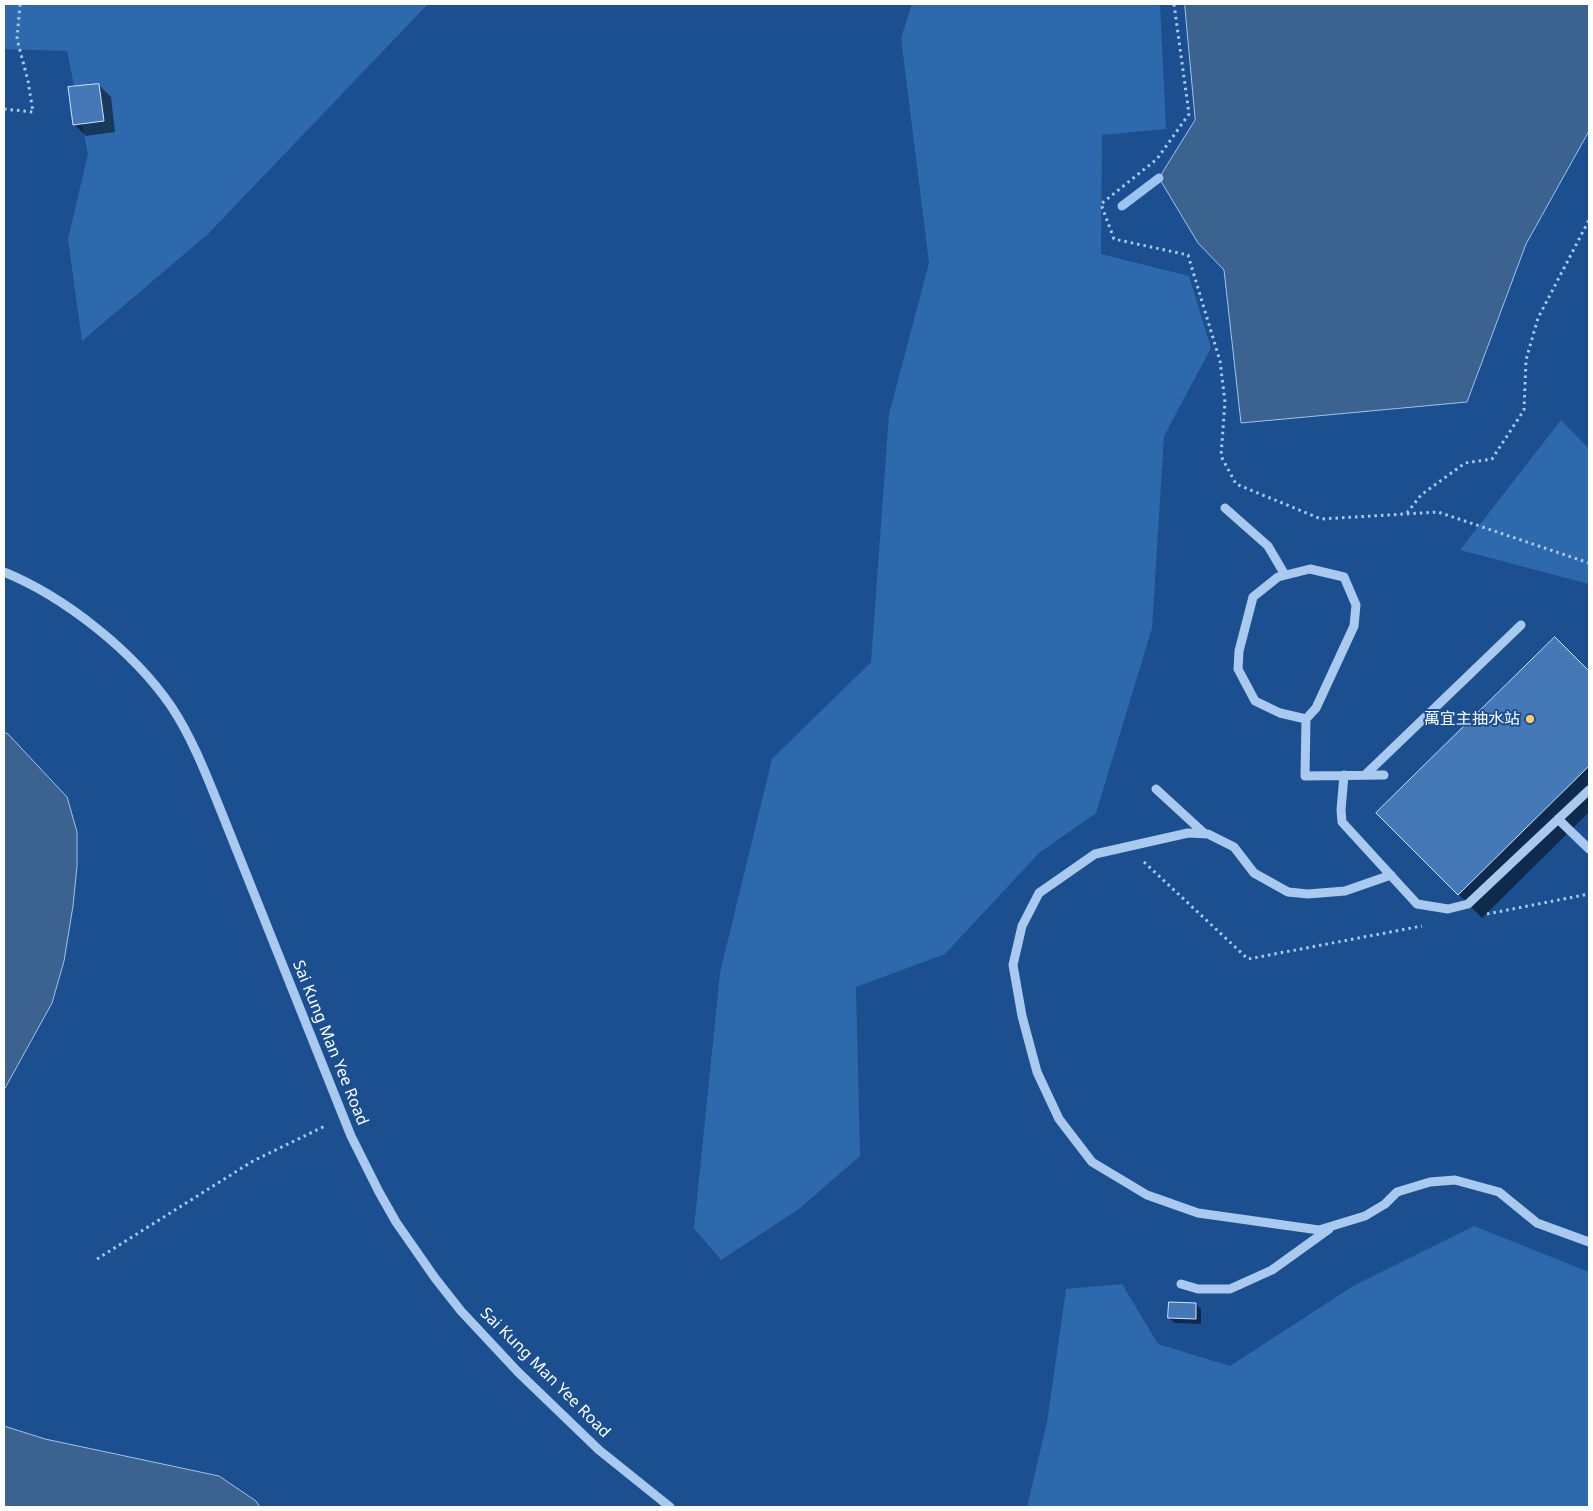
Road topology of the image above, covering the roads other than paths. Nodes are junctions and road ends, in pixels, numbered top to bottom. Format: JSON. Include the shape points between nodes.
{"nodes":[{"id":1,"x":1225,"y":508,"type":"dead end"},
{"id":2,"x":4,"y":572,"type":"edge"},
{"id":3,"x":1285,"y":575,"type":"junction"},
{"id":4,"x":1521,"y":625,"type":"dead end"},
{"id":5,"x":1306,"y":719,"type":"junction"},
{"id":6,"x":1344,"y":775,"type":"junction"},
{"id":7,"x":1365,"y":775,"type":"junction"},
{"id":8,"x":1384,"y":775,"type":"dead end"},
{"id":9,"x":1156,"y":789,"type":"dead end"},
{"id":10,"x":1589,"y":790,"type":"edge"},
{"id":11,"x":1558,"y":819,"type":"junction"},
{"id":12,"x":1205,"y":834,"type":"junction"},
{"id":13,"x":1589,"y":849,"type":"edge"},
{"id":14,"x":1391,"y":875,"type":"junction"},
{"id":15,"x":1335,"y":1225,"type":"junction"},
{"id":16,"x":1589,"y":1242,"type":"edge"},
{"id":17,"x":1180,"y":1284,"type":"dead end"},
{"id":18,"x":670,"y":1507,"type":"edge"}],
"edges":[{"from":1,"to":3,"type":"street","via":[[1268,546]]},
{"from":2,"to":18,"type":"street","name":"Sai Kung Man Yee Road","via":[[75,612],[138,667],[171,706],[212,789],[364,1163],[420,1258],[461,1311],[518,1372],[599,1450]]},
{"from":3,"to":5,"type":"street","via":[[1253,597],[1238,650],[1238,669],[1256,701],[1280,713]]},
{"from":3,"to":5,"type":"street","via":[[1310,569],[1344,577],[1356,605],[1354,626],[1316,708]]},
{"from":4,"to":7,"type":"street"},
{"from":5,"to":6,"type":"street","via":[[1305,776]]},
{"from":6,"to":7,"type":"street"},
{"from":6,"to":14,"type":"street","via":[[1342,822]]},
{"from":7,"to":8,"type":"street"},
{"from":9,"to":12,"type":"street"},
{"from":10,"to":11,"type":"street"},
{"from":11,"to":13,"type":"street"},
{"from":11,"to":14,"type":"street","via":[[1468,904],[1448,909],[1417,904]]},
{"from":12,"to":14,"type":"street","via":[[1234,847],[1254,873],[1288,892],[1345,891]]},
{"from":12,"to":15,"type":"street","via":[[1188,833],[1095,854],[1039,893],[1022,926],[1013,965],[1037,1072],[1059,1120],[1092,1162],[1147,1196],[1198,1213],[1319,1230]]},
{"from":15,"to":16,"type":"street","via":[[1365,1216],[1397,1192],[1430,1182],[1455,1180],[1499,1192],[1537,1223]]},
{"from":15,"to":17,"type":"street","via":[[1272,1270],[1230,1289],[1198,1289]]}]}
